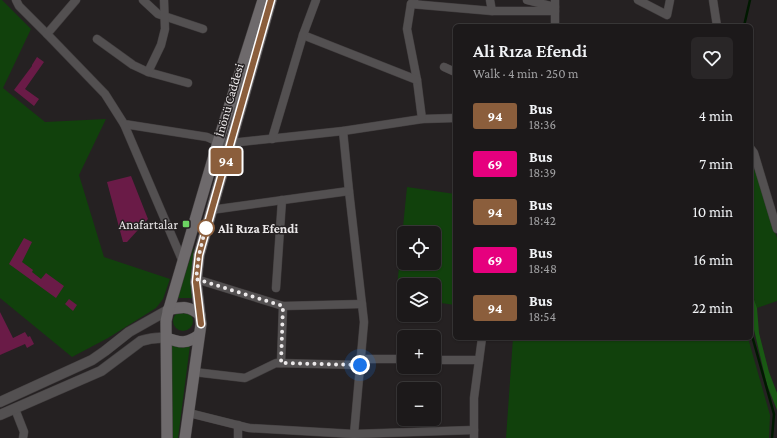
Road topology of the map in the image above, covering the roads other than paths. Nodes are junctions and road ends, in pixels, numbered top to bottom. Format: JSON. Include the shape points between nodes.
{"nodes":[{"id":1,"x":16,"y":0,"type":"edge"},
{"id":2,"x":76,"y":0,"type":"edge"},
{"id":3,"x":143,"y":0,"type":"edge"},
{"id":4,"x":164,"y":0,"type":"edge"},
{"id":5,"x":262,"y":0,"type":"edge"},
{"id":6,"x":271,"y":0,"type":"edge"},
{"id":7,"x":316,"y":0,"type":"edge"},
{"id":8,"x":490,"y":0,"type":"edge"},
{"id":9,"x":527,"y":0,"type":"edge"},
{"id":10,"x":638,"y":0,"type":"edge"},
{"id":11,"x":670,"y":0,"type":"edge"},
{"id":12,"x":713,"y":0,"type":"edge"},
{"id":13,"x":413,"y":2,"type":"edge"},
{"id":14,"x":555,"y":6,"type":"edge"},
{"id":15,"x":492,"y":11,"type":"junction"},
{"id":16,"x":164,"y":16,"type":"junction"},
{"id":17,"x":555,"y":24,"type":"edge"},
{"id":18,"x":717,"y":24,"type":"edge"},
{"id":19,"x":203,"y":29,"type":"dead end"},
{"id":20,"x":47,"y":34,"type":"junction"},
{"id":21,"x":303,"y":35,"type":"junction"},
{"id":22,"x":97,"y":39,"type":"dead end"},
{"id":23,"x":444,"y":67,"type":"dead end"},
{"id":24,"x":453,"y":71,"type":"edge"},
{"id":25,"x":148,"y":72,"type":"junction"},
{"id":26,"x":417,"y":80,"type":"junction"},
{"id":27,"x":188,"y":83,"type":"dead end"},
{"id":28,"x":422,"y":118,"type":"junction"},
{"id":29,"x":453,"y":118,"type":"edge"},
{"id":30,"x":124,"y":124,"type":"junction"},
{"id":31,"x":343,"y":131,"type":"junction"},
{"id":32,"x":272,"y":138,"type":"junction"},
{"id":33,"x":218,"y":142,"type":"junction"},
{"id":34,"x":231,"y":143,"type":"junction"},
{"id":35,"x":753,"y":152,"type":"edge"},
{"id":36,"x":349,"y":191,"type":"junction"},
{"id":37,"x":282,"y":200,"type":"junction"},
{"id":38,"x":211,"y":210,"type":"junction"},
{"id":39,"x":777,"y":229,"type":"edge"},
{"id":40,"x":183,"y":262,"type":"junction"},
{"id":41,"x":196,"y":279,"type":"junction"},
{"id":42,"x":276,"y":288,"type":"dead end"},
{"id":43,"x":362,"y":304,"type":"junction"},
{"id":44,"x":283,"y":306,"type":"junction"},
{"id":45,"x":167,"y":315,"type":"junction"},
{"id":46,"x":200,"y":325,"type":"junction"},
{"id":47,"x":167,"y":338,"type":"junction"},
{"id":48,"x":482,"y":340,"type":"edge"},
{"id":49,"x":397,"y":359,"type":"edge"},
{"id":50,"x":441,"y":360,"type":"edge"},
{"id":51,"x":479,"y":360,"type":"junction"},
{"id":52,"x":360,"y":362,"type":"junction"},
{"id":53,"x":281,"y":363,"type":"junction"},
{"id":54,"x":194,"y":372,"type":"junction"},
{"id":55,"x":0,"y":402,"type":"edge"},
{"id":56,"x":16,"y":409,"type":"junction"},
{"id":57,"x":189,"y":413,"type":"junction"},
{"id":58,"x":0,"y":415,"type":"edge"},
{"id":59,"x":238,"y":426,"type":"junction"},
{"id":60,"x":354,"y":434,"type":"junction"},
{"id":61,"x":474,"y":434,"type":"edge"},
{"id":62,"x":23,"y":438,"type":"edge"},
{"id":63,"x":167,"y":438,"type":"edge"},
{"id":64,"x":186,"y":438,"type":"edge"},
{"id":65,"x":238,"y":438,"type":"edge"}],
"edges":[{"from":1,"to":20,"type":"street"},
{"from":2,"to":20,"type":"street"},
{"from":3,"to":16,"type":"street","via":[[158,14]]},
{"from":4,"to":16,"type":"street"},
{"from":5,"to":33,"type":"main road","name":"İnönü Caddesi"},
{"from":6,"to":34,"type":"main road","name":"İnönü Caddesi"},
{"from":7,"to":21,"type":"street"},
{"from":8,"to":15,"type":"street"},
{"from":9,"to":14,"type":"street"},
{"from":10,"to":11,"type":"street","via":[[667,15]]},
{"from":12,"to":18,"type":"street"},
{"from":13,"to":15,"type":"street"},
{"from":13,"to":26,"type":"street","via":[[407,29]]},
{"from":14,"to":15,"type":"street"},
{"from":14,"to":17,"type":"street"},
{"from":16,"to":19,"type":"street"},
{"from":16,"to":25,"type":"street","via":[[162,45]]},
{"from":20,"to":30,"type":"street","via":[[105,94]]},
{"from":21,"to":26,"type":"street"},
{"from":21,"to":32,"type":"street"},
{"from":22,"to":25,"type":"street","via":[[133,65]]},
{"from":23,"to":24,"type":"street"},
{"from":25,"to":27,"type":"street"},
{"from":26,"to":28,"type":"street"},
{"from":28,"to":29,"type":"street"},
{"from":28,"to":31,"type":"street"},
{"from":30,"to":33,"type":"street"},
{"from":30,"to":40,"type":"street"},
{"from":31,"to":32,"type":"street"},
{"from":31,"to":36,"type":"street"},
{"from":32,"to":34,"type":"street"},
{"from":33,"to":34,"type":"street"},
{"from":33,"to":40,"type":"main road","name":"İnönü Caddesi"},
{"from":34,"to":38,"type":"main road","name":"İnönü Caddesi"},
{"from":35,"to":39,"type":"street"},
{"from":36,"to":37,"type":"street"},
{"from":36,"to":43,"type":"street"},
{"from":37,"to":38,"type":"street"},
{"from":37,"to":42,"type":"street"},
{"from":38,"to":41,"type":"main road","name":"İnönü Caddesi","via":[[199,255]]},
{"from":40,"to":45,"type":"main road","name":"İnönü Caddesi"},
{"from":41,"to":44,"type":"street"},
{"from":41,"to":46,"type":"main road","name":"İnönü Caddesi"},
{"from":43,"to":44,"type":"street"},
{"from":43,"to":52,"type":"street","via":[[364,322]]},
{"from":44,"to":53,"type":"street"},
{"from":45,"to":46,"type":"main road","via":[[180,308],[193,309]]},
{"from":45,"to":47,"type":"main road"},
{"from":45,"to":55,"type":"street","via":[[129,332],[92,360]]},
{"from":46,"to":47,"type":"main road","via":[[188,342]]},
{"from":46,"to":54,"type":"main road","name":"İnönü Caddesi"},
{"from":47,"to":56,"type":"street","via":[[141,341],[100,371]]},
{"from":47,"to":63,"type":"main road"},
{"from":48,"to":51,"type":"street"},
{"from":49,"to":52,"type":"street"},
{"from":50,"to":51,"type":"street"},
{"from":51,"to":61,"type":"street","via":[[474,398]]},
{"from":52,"to":53,"type":"street"},
{"from":52,"to":60,"type":"street"},
{"from":53,"to":54,"type":"street","via":[[245,378]]},
{"from":54,"to":57,"type":"main road","name":"İnönü Caddesi"},
{"from":56,"to":58,"type":"street"},
{"from":56,"to":62,"type":"street","via":[[24,432]]},
{"from":57,"to":59,"type":"street"},
{"from":57,"to":64,"type":"main road","name":"İnönü Caddesi"},
{"from":59,"to":60,"type":"street"},
{"from":59,"to":65,"type":"street"},
{"from":60,"to":61,"type":"street"}]}
